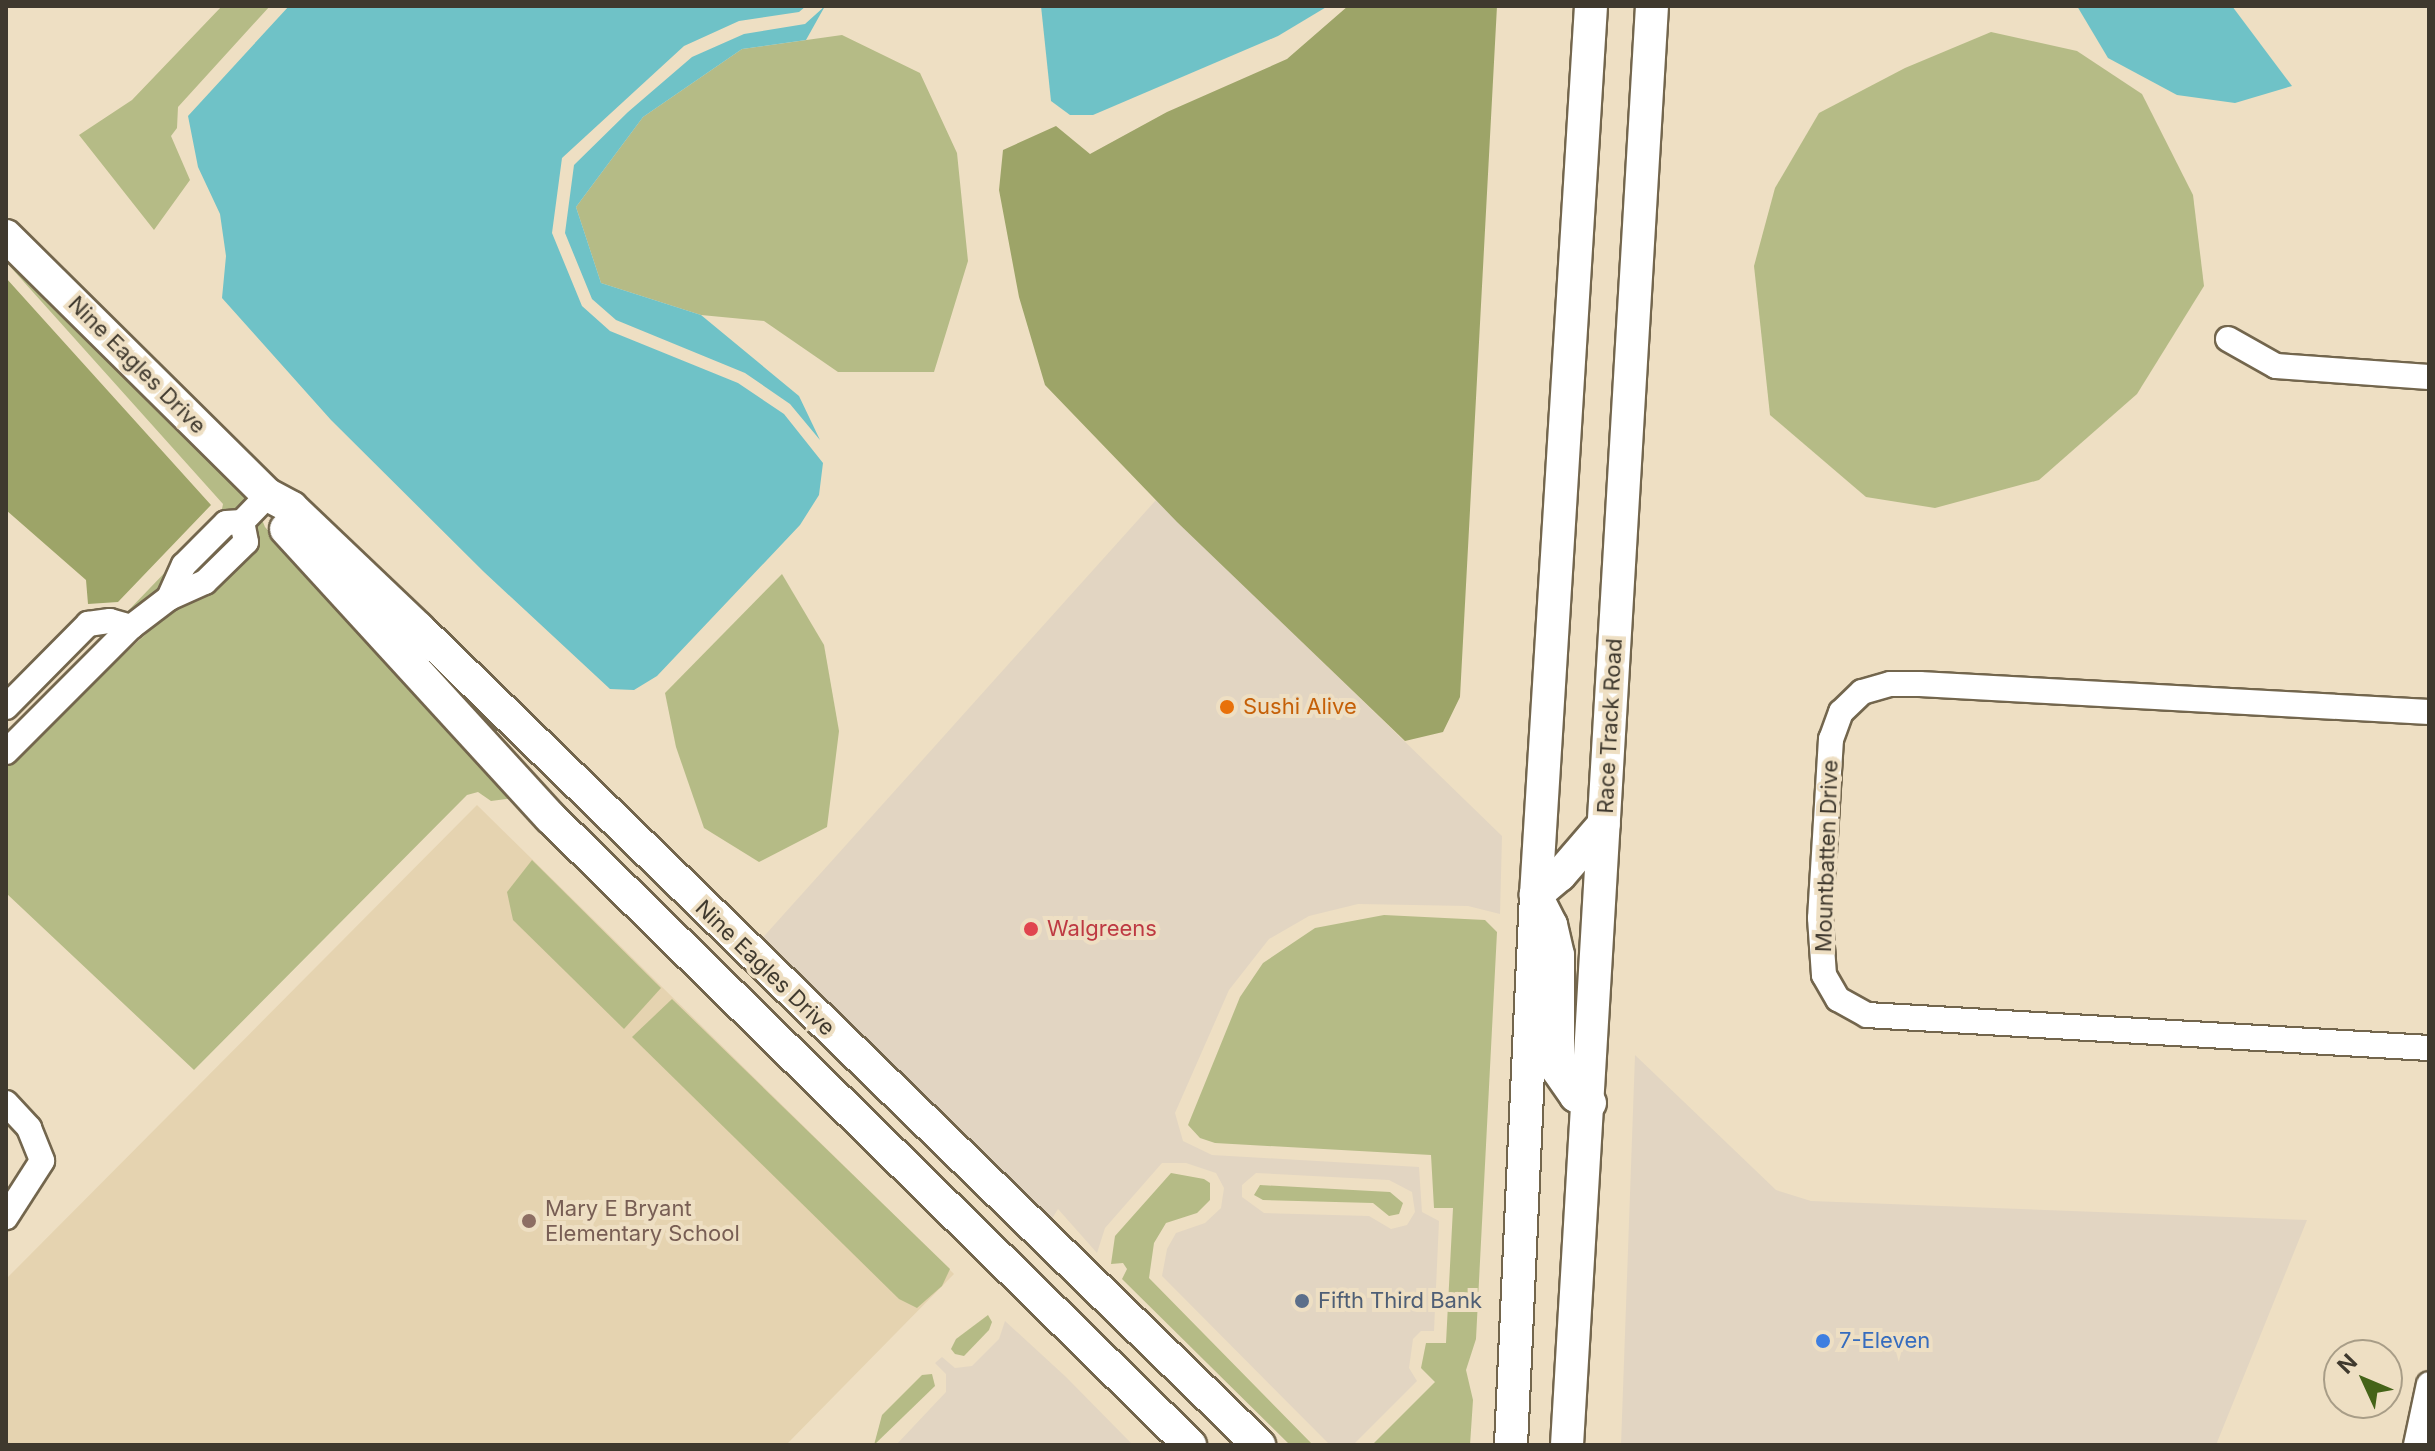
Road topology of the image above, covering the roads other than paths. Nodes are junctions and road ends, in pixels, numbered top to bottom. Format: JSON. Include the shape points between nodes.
{"nodes":[{"id":1,"x":1591,"y":6,"type":"edge"},
{"id":2,"x":1652,"y":6,"type":"edge"},
{"id":3,"x":6,"y":236,"type":"edge"},
{"id":4,"x":2228,"y":339,"type":"dead end"},
{"id":5,"x":2429,"y":377,"type":"edge"},
{"id":6,"x":268,"y":495,"type":"junction"},
{"id":7,"x":131,"y":627,"type":"junction"},
{"id":8,"x":6,"y":707,"type":"edge"},
{"id":9,"x":2429,"y":712,"type":"edge"},
{"id":10,"x":6,"y":752,"type":"edge"},
{"id":11,"x":579,"y":788,"type":"junction"},
{"id":12,"x":550,"y":817,"type":"junction"},
{"id":13,"x":1604,"y":824,"type":"junction"},
{"id":14,"x":1536,"y":895,"type":"junction"},
{"id":15,"x":2429,"y":1048,"type":"edge"},
{"id":16,"x":6,"y":1103,"type":"edge"},
{"id":17,"x":1590,"y":1103,"type":"junction"},
{"id":18,"x":6,"y":1217,"type":"edge"},
{"id":19,"x":2429,"y":1384,"type":"edge"},
{"id":20,"x":1190,"y":1445,"type":"edge"},
{"id":21,"x":1259,"y":1445,"type":"edge"},
{"id":22,"x":1511,"y":1445,"type":"edge"},
{"id":23,"x":1567,"y":1445,"type":"edge"},
{"id":24,"x":2416,"y":1445,"type":"edge"}],
"edges":[{"from":1,"to":14,"type":"main road"},
{"from":2,"to":13,"type":"main road","name":"Race Track Road"},
{"from":3,"to":6,"type":"main road","name":"Nine Eagles Drive"},
{"from":4,"to":5,"type":"street","via":[[2276,366]]},
{"from":6,"to":7,"type":"street","via":[[242,522],[246,542],[205,582],[169,598]]},
{"from":6,"to":11,"type":"main road","name":"Nine Eagles Drive","via":[[292,508]]},
{"from":6,"to":12,"type":"main road","name":"Nine Eagles Drive","via":[[275,518]]},
{"from":7,"to":8,"type":"street","via":[[110,621],[88,624]]},
{"from":7,"to":10,"type":"street"},
{"from":9,"to":15,"type":"street","name":"Mountbatten Drive","via":[[1920,684],[1890,684],[1862,692],[1841,712],[1831,739],[1820,918],[1824,975],[1838,999],[1867,1015]]},
{"from":11,"to":12,"type":"main road"},
{"from":11,"to":21,"type":"main road","name":"Nine Eagles Drive"},
{"from":12,"to":20,"type":"main road","name":"Nine Eagles Drive"},
{"from":13,"to":14,"type":"main road"},
{"from":13,"to":17,"type":"main road","name":"Race Track Road"},
{"from":14,"to":17,"type":"main road","via":[[1558,955],[1558,1070],[1576,1096]]},
{"from":14,"to":22,"type":"main road"},
{"from":16,"to":18,"type":"street","via":[[29,1128],[42,1161]]},
{"from":17,"to":23,"type":"main road","name":"Race Track Road"},
{"from":19,"to":24,"type":"street"}]}
